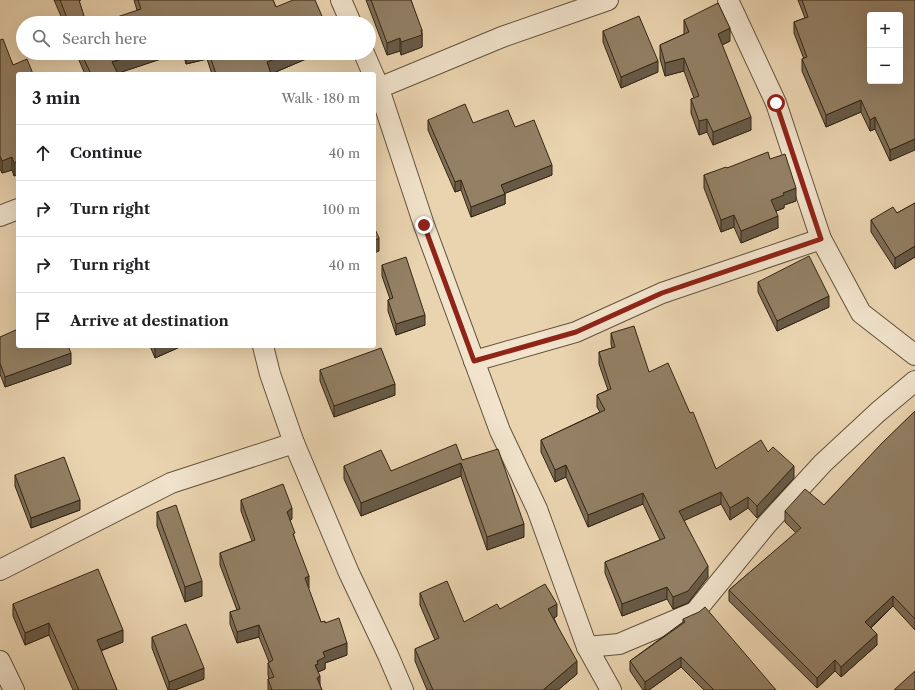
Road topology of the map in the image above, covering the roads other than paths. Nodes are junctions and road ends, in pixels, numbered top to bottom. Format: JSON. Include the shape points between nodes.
{"nodes":[{"id":1,"x":341,"y":0,"type":"edge"},
{"id":2,"x":608,"y":0,"type":"edge"},
{"id":3,"x":728,"y":0,"type":"edge"},
{"id":4,"x":348,"y":16,"type":"edge"},
{"id":5,"x":367,"y":60,"type":"edge"},
{"id":6,"x":371,"y":72,"type":"edge"},
{"id":7,"x":376,"y":82,"type":"edge"},
{"id":8,"x":376,"y":85,"type":"edge"},
{"id":9,"x":16,"y":210,"type":"edge"},
{"id":10,"x":0,"y":216,"type":"edge"},
{"id":11,"x":821,"y":239,"type":"junction"},
{"id":12,"x":264,"y":348,"type":"edge"},
{"id":13,"x":915,"y":355,"type":"edge"},
{"id":14,"x":474,"y":361,"type":"junction"},
{"id":15,"x":915,"y":380,"type":"edge"},
{"id":16,"x":294,"y":443,"type":"junction"},
{"id":17,"x":0,"y":570,"type":"edge"},
{"id":18,"x":587,"y":648,"type":"junction"},
{"id":19,"x":0,"y":661,"type":"edge"},
{"id":20,"x":14,"y":690,"type":"edge"},
{"id":21,"x":403,"y":690,"type":"edge"},
{"id":22,"x":611,"y":690,"type":"edge"}],
"edges":[{"from":1,"to":4,"type":"street"},
{"from":2,"to":7,"type":"street"},
{"from":3,"to":11,"type":"street","via":[[776,103]]},
{"from":5,"to":6,"type":"street"},
{"from":8,"to":14,"type":"street"},
{"from":9,"to":10,"type":"street"},
{"from":11,"to":13,"type":"street","via":[[860,313]]},
{"from":11,"to":14,"type":"street","via":[[662,293],[576,332]]},
{"from":12,"to":16,"type":"street","via":[[270,374]]},
{"from":14,"to":18,"type":"street","via":[[500,431],[537,509]]},
{"from":15,"to":18,"type":"street","via":[[822,463],[767,524],[695,612],[619,644]]},
{"from":16,"to":17,"type":"street","via":[[171,483]]},
{"from":16,"to":21,"type":"street","via":[[349,573]]},
{"from":18,"to":22,"type":"street"},
{"from":19,"to":20,"type":"street"}]}
